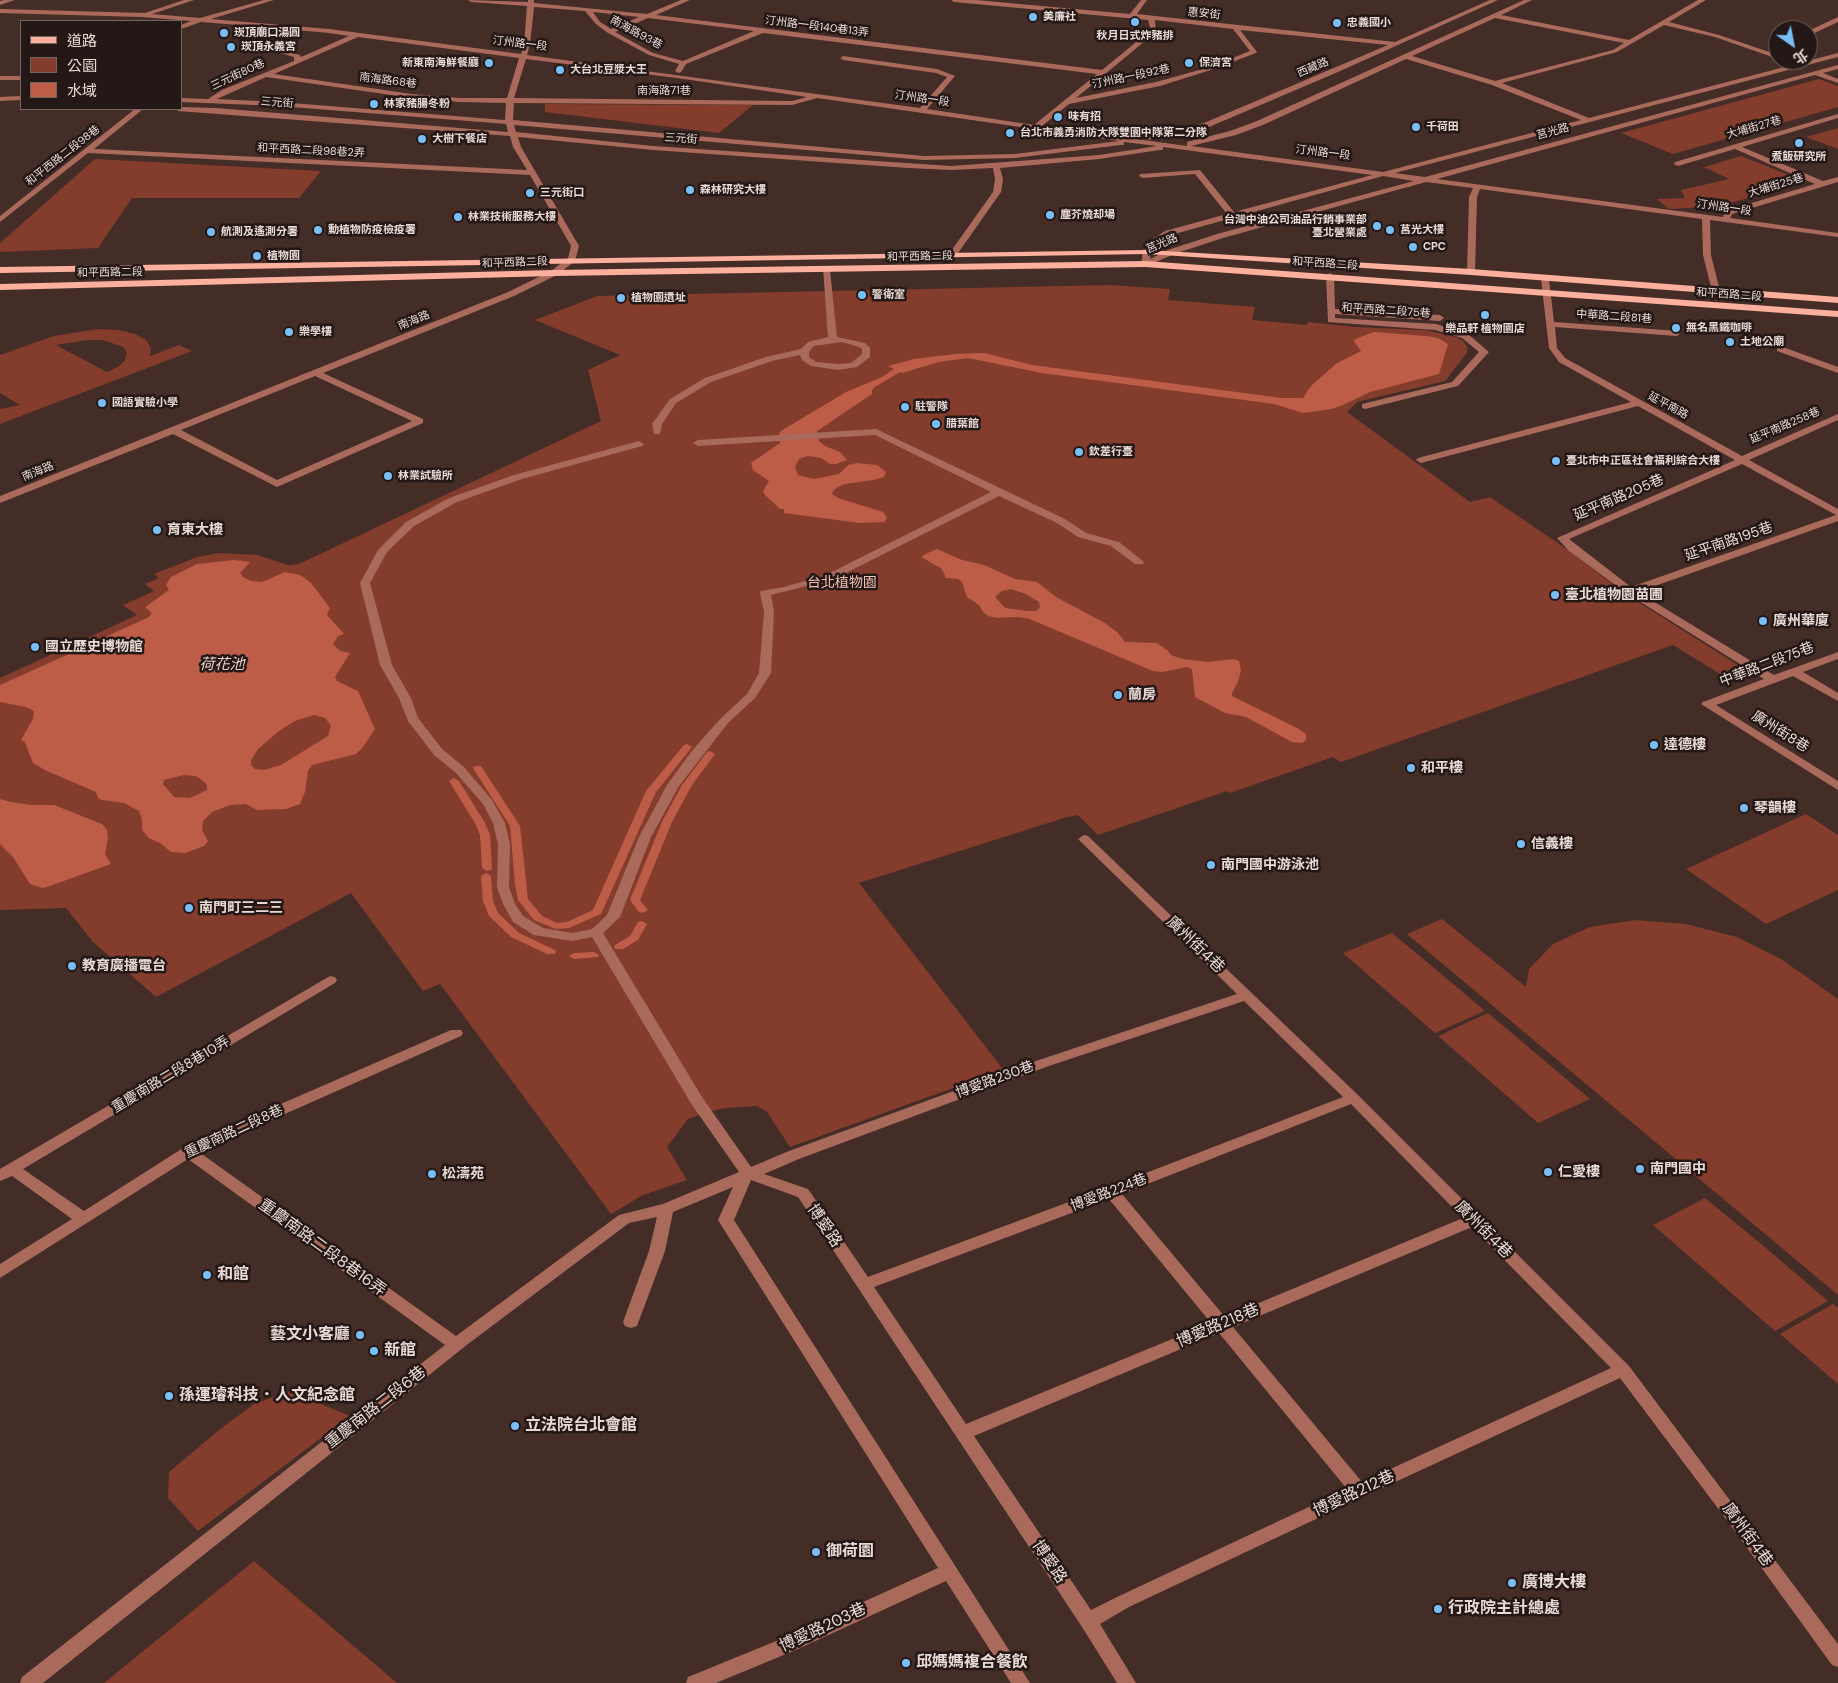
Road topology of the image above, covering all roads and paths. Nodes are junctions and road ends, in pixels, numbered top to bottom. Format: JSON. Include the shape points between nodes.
{"nodes":[{"id":1,"x":12,"y":0,"type":"edge"},
{"id":2,"x":191,"y":0,"type":"edge"},
{"id":3,"x":271,"y":0,"type":"edge"},
{"id":4,"x":471,"y":0,"type":"edge"},
{"id":5,"x":686,"y":0,"type":"edge"},
{"id":6,"x":955,"y":0,"type":"edge"},
{"id":7,"x":1042,"y":0,"type":"edge"},
{"id":8,"x":1144,"y":0,"type":"edge"},
{"id":9,"x":1495,"y":0,"type":"edge"},
{"id":10,"x":1528,"y":0,"type":"edge"},
{"id":11,"x":1703,"y":0,"type":"edge"},
{"id":12,"x":0,"y":3,"type":"edge"},
{"id":13,"x":531,"y":3,"type":"edge"},
{"id":14,"x":1036,"y":8,"type":"junction"},
{"id":15,"x":587,"y":9,"type":"junction"},
{"id":16,"x":0,"y":11,"type":"edge"},
{"id":17,"x":142,"y":15,"type":"junction"},
{"id":18,"x":648,"y":16,"type":"junction"},
{"id":19,"x":1132,"y":16,"type":"junction"},
{"id":20,"x":1496,"y":16,"type":"junction"},
{"id":21,"x":1151,"y":18,"type":"junction"},
{"id":22,"x":1838,"y":19,"type":"edge"},
{"id":23,"x":200,"y":20,"type":"junction"},
{"id":24,"x":1664,"y":23,"type":"junction"},
{"id":25,"x":182,"y":27,"type":"edge"},
{"id":26,"x":284,"y":27,"type":"junction"},
{"id":27,"x":1235,"y":27,"type":"junction"},
{"id":28,"x":1818,"y":29,"type":"edge"},
{"id":29,"x":764,"y":30,"type":"junction"},
{"id":30,"x":610,"y":32,"type":"junction"},
{"id":31,"x":356,"y":35,"type":"junction"},
{"id":32,"x":1630,"y":42,"type":"junction"},
{"id":33,"x":1396,"y":45,"type":"junction"},
{"id":34,"x":1420,"y":51,"type":"junction"},
{"id":35,"x":1768,"y":52,"type":"edge"},
{"id":36,"x":1838,"y":55,"type":"edge"},
{"id":37,"x":523,"y":56,"type":"junction"},
{"id":38,"x":1408,"y":57,"type":"junction"},
{"id":39,"x":843,"y":58,"type":"dead end"},
{"id":40,"x":297,"y":59,"type":"junction"},
{"id":41,"x":1818,"y":61,"type":"edge"},
{"id":42,"x":683,"y":63,"type":"junction"},
{"id":43,"x":1838,"y":67,"type":"edge"},
{"id":44,"x":1785,"y":70,"type":"edge"},
{"id":45,"x":1101,"y":72,"type":"junction"},
{"id":46,"x":1815,"y":73,"type":"junction"},
{"id":47,"x":264,"y":75,"type":"junction"},
{"id":48,"x":677,"y":76,"type":"junction"},
{"id":49,"x":0,"y":78,"type":"edge"},
{"id":50,"x":20,"y":78,"type":"edge"},
{"id":51,"x":1838,"y":81,"type":"edge"},
{"id":52,"x":1495,"y":83,"type":"junction"},
{"id":53,"x":818,"y":96,"type":"junction"},
{"id":54,"x":0,"y":98,"type":"edge"},
{"id":55,"x":20,"y":98,"type":"edge"},
{"id":56,"x":182,"y":100,"type":"edge"},
{"id":57,"x":210,"y":100,"type":"junction"},
{"id":58,"x":510,"y":102,"type":"junction"},
{"id":59,"x":1068,"y":102,"type":"junction"},
{"id":60,"x":0,"y":107,"type":"edge"},
{"id":61,"x":14,"y":107,"type":"dead end"},
{"id":62,"x":182,"y":108,"type":"edge"},
{"id":63,"x":138,"y":110,"type":"edge"},
{"id":64,"x":922,"y":111,"type":"junction"},
{"id":65,"x":1838,"y":116,"type":"edge"},
{"id":66,"x":1590,"y":121,"type":"junction"},
{"id":67,"x":509,"y":122,"type":"junction"},
{"id":68,"x":1036,"y":127,"type":"junction"},
{"id":69,"x":512,"y":134,"type":"junction"},
{"id":70,"x":1134,"y":140,"type":"junction"},
{"id":71,"x":1178,"y":146,"type":"junction"},
{"id":72,"x":1733,"y":146,"type":"junction"},
{"id":73,"x":88,"y":151,"type":"junction"},
{"id":74,"x":1678,"y":164,"type":"dead end"},
{"id":75,"x":996,"y":166,"type":"junction"},
{"id":76,"x":532,"y":173,"type":"junction"},
{"id":77,"x":1387,"y":173,"type":"junction"},
{"id":78,"x":1143,"y":176,"type":"dead end"},
{"id":79,"x":1424,"y":179,"type":"junction"},
{"id":80,"x":1838,"y":179,"type":"edge"},
{"id":81,"x":1823,"y":184,"type":"junction"},
{"id":82,"x":1478,"y":186,"type":"junction"},
{"id":83,"x":1233,"y":216,"type":"junction"},
{"id":84,"x":1706,"y":217,"type":"junction"},
{"id":85,"x":1726,"y":219,"type":"junction"},
{"id":86,"x":0,"y":220,"type":"edge"},
{"id":87,"x":1838,"y":235,"type":"edge"},
{"id":88,"x":1147,"y":252,"type":"junction"},
{"id":89,"x":1171,"y":252,"type":"junction"},
{"id":90,"x":953,"y":254,"type":"junction"},
{"id":91,"x":572,"y":259,"type":"junction"},
{"id":92,"x":1146,"y":264,"type":"junction"},
{"id":93,"x":0,"y":270,"type":"edge"},
{"id":94,"x":826,"y":270,"type":"junction"},
{"id":95,"x":1471,"y":272,"type":"junction"},
{"id":96,"x":554,"y":273,"type":"junction"},
{"id":97,"x":1330,"y":276,"type":"junction"},
{"id":98,"x":1545,"y":279,"type":"junction"},
{"id":99,"x":0,"y":287,"type":"edge"},
{"id":100,"x":1716,"y":291,"type":"junction"},
{"id":101,"x":1545,"y":292,"type":"junction"},
{"id":102,"x":1838,"y":300,"type":"edge"},
{"id":103,"x":1331,"y":311,"type":"junction"},
{"id":104,"x":1838,"y":314,"type":"edge"},
{"id":105,"x":1440,"y":318,"type":"dead end"},
{"id":106,"x":1550,"y":324,"type":"junction"},
{"id":107,"x":1676,"y":333,"type":"dead end"},
{"id":108,"x":833,"y":339,"type":"junction"},
{"id":109,"x":1780,"y":349,"type":"dead end"},
{"id":110,"x":804,"y":351,"type":"junction"},
{"id":111,"x":1838,"y":370,"type":"edge"},
{"id":112,"x":316,"y":373,"type":"junction"},
{"id":113,"x":1638,"y":403,"type":"junction"},
{"id":114,"x":1365,"y":406,"type":"dead end"},
{"id":115,"x":1838,"y":417,"type":"edge"},
{"id":116,"x":173,"y":430,"type":"junction"},
{"id":117,"x":657,"y":432,"type":"dead end"},
{"id":118,"x":698,"y":443,"type":"dead end"},
{"id":119,"x":639,"y":444,"type":"dead end"},
{"id":120,"x":1742,"y":459,"type":"junction"},
{"id":121,"x":1420,"y":460,"type":"dead end"},
{"id":122,"x":999,"y":492,"type":"junction"},
{"id":123,"x":0,"y":500,"type":"edge"},
{"id":124,"x":1838,"y":513,"type":"edge"},
{"id":125,"x":1838,"y":518,"type":"edge"},
{"id":126,"x":1139,"y":562,"type":"dead end"},
{"id":127,"x":1630,"y":591,"type":"junction"},
{"id":128,"x":1838,"y":655,"type":"edge"},
{"id":129,"x":1794,"y":671,"type":"junction"},
{"id":130,"x":1772,"y":679,"type":"junction"},
{"id":131,"x":1838,"y":698,"type":"edge"},
{"id":132,"x":1707,"y":704,"type":"joint"},
{"id":133,"x":1838,"y":786,"type":"edge"},
{"id":134,"x":1084,"y":839,"type":"dead end"},
{"id":135,"x":596,"y":932,"type":"junction"},
{"id":136,"x":330,"y":980,"type":"dead end"},
{"id":137,"x":1247,"y":996,"type":"junction"},
{"id":138,"x":456,"y":1033,"type":"dead end"},
{"id":139,"x":1353,"y":1098,"type":"junction"},
{"id":140,"x":188,"y":1152,"type":"junction"},
{"id":141,"x":6,"y":1172,"type":"edge"},
{"id":142,"x":747,"y":1173,"type":"junction"},
{"id":143,"x":1112,"y":1192,"type":"junction"},
{"id":144,"x":666,"y":1209,"type":"junction"},
{"id":145,"x":84,"y":1219,"type":"junction"},
{"id":146,"x":1473,"y":1220,"type":"junction"},
{"id":147,"x":0,"y":1272,"type":"edge"},
{"id":148,"x":864,"y":1285,"type":"junction"},
{"id":149,"x":631,"y":1322,"type":"dead end"},
{"id":150,"x":1221,"y":1324,"type":"junction"},
{"id":151,"x":456,"y":1344,"type":"junction"},
{"id":152,"x":1623,"y":1370,"type":"junction"},
{"id":153,"x":963,"y":1432,"type":"junction"},
{"id":154,"x":1359,"y":1492,"type":"junction"},
{"id":155,"x":950,"y":1571,"type":"junction"},
{"id":156,"x":1088,"y":1621,"type":"junction"},
{"id":157,"x":1838,"y":1659,"type":"edge"},
{"id":158,"x":29,"y":1683,"type":"edge"},
{"id":159,"x":695,"y":1683,"type":"edge"},
{"id":160,"x":1021,"y":1683,"type":"edge"},
{"id":161,"x":1127,"y":1683,"type":"edge"}],
"edges":[{"from":1,"to":12,"type":"street"},
{"from":2,"to":17,"type":"street"},
{"from":3,"to":23,"type":"street"},
{"from":4,"to":13,"type":"street","name":"汀州路一段140巷13弄"},
{"from":5,"to":18,"type":"street"},
{"from":6,"to":14,"type":"street","name":"惠安街"},
{"from":7,"to":14,"type":"street"},
{"from":8,"to":19,"type":"street"},
{"from":9,"to":33,"type":"street","name":"西藏路"},
{"from":10,"to":20,"type":"street"},
{"from":11,"to":24,"type":"street"},
{"from":13,"to":15,"type":"street","name":"汀州路一段140巷13弄"},
{"from":13,"to":37,"type":"street"},
{"from":14,"to":19,"type":"street","name":"惠安街"},
{"from":15,"to":18,"type":"street","name":"汀州路一段140巷13弄"},
{"from":15,"to":30,"type":"street","name":"南海路93巷"},
{"from":16,"to":17,"type":"street","name":"汀州路一段"},
{"from":17,"to":23,"type":"street","name":"汀州路一段"},
{"from":18,"to":29,"type":"street","name":"汀州路一段140巷13弄"},
{"from":18,"to":30,"type":"street"},
{"from":19,"to":21,"type":"street","name":"惠安街"},
{"from":20,"to":32,"type":"street"},
{"from":20,"to":34,"type":"street"},
{"from":21,"to":27,"type":"street","name":"惠安街"},
{"from":21,"to":45,"type":"street","name":"汀州路一段92巷","via":[[1154,31]]},
{"from":22,"to":28,"type":"street"},
{"from":23,"to":25,"type":"street"},
{"from":23,"to":26,"type":"street","name":"汀州路一段"},
{"from":24,"to":32,"type":"street"},
{"from":24,"to":35,"type":"street"},
{"from":26,"to":31,"type":"street","name":"汀州路一段"},
{"from":26,"to":40,"type":"street","via":[[248,43]]},
{"from":27,"to":33,"type":"street","name":"惠安街"},
{"from":27,"to":59,"type":"street","name":"汀州路一段92巷","via":[[1254,52],[1157,84]]},
{"from":29,"to":42,"type":"street"},
{"from":29,"to":45,"type":"street","name":"汀州路一段140巷13弄"},
{"from":30,"to":42,"type":"street","name":"南海路93巷","via":[[651,54]]},
{"from":31,"to":37,"type":"street","name":"汀州路一段"},
{"from":31,"to":40,"type":"street","name":"三元街80巷"},
{"from":32,"to":52,"type":"street","via":[[1614,51]]},
{"from":33,"to":34,"type":"street","name":"惠安街"},
{"from":33,"to":70,"type":"street","name":"西藏路","via":[[1206,125]]},
{"from":34,"to":38,"type":"street"},
{"from":36,"to":41,"type":"street","name":"莒光路"},
{"from":37,"to":48,"type":"street","name":"汀州路一段"},
{"from":37,"to":58,"type":"street"},
{"from":38,"to":52,"type":"street"},
{"from":38,"to":71,"type":"street","via":[[1260,123]]},
{"from":39,"to":64,"type":"street","via":[[951,76]]},
{"from":40,"to":47,"type":"street","name":"三元街80巷"},
{"from":42,"to":48,"type":"street"},
{"from":43,"to":46,"type":"street","name":"莒光路"},
{"from":44,"to":66,"type":"street","name":"莒光路"},
{"from":45,"to":59,"type":"street","name":"汀州路一段92巷"},
{"from":46,"to":51,"type":"street"},
{"from":46,"to":79,"type":"street","name":"莒光路"},
{"from":47,"to":57,"type":"street","name":"三元街80巷"},
{"from":47,"to":58,"type":"street","name":"南海路68巷","via":[[412,96]]},
{"from":48,"to":53,"type":"street","name":"汀州路一段"},
{"from":49,"to":50,"type":"street"},
{"from":52,"to":66,"type":"street"},
{"from":53,"to":58,"type":"street","name":"南海路71巷","via":[[792,103]]},
{"from":53,"to":64,"type":"street","name":"汀州路一段"},
{"from":54,"to":55,"type":"street"},
{"from":56,"to":57,"type":"street","name":"三元街"},
{"from":57,"to":67,"type":"street","name":"三元街"},
{"from":58,"to":67,"type":"street"},
{"from":59,"to":68,"type":"street","name":"汀州路一段92巷"},
{"from":60,"to":61,"type":"street"},
{"from":62,"to":69,"type":"street","name":"三元街"},
{"from":63,"to":73,"type":"street","name":"和平西路二段98巷"},
{"from":64,"to":68,"type":"street","name":"汀州路一段"},
{"from":65,"to":72,"type":"street","name":"大埔街27巷"},
{"from":66,"to":77,"type":"street","name":"莒光路"},
{"from":67,"to":69,"type":"street"},
{"from":67,"to":70,"type":"street","name":"三元街","via":[[924,158],[1015,156]]},
{"from":68,"to":70,"type":"street","name":"汀州路一段"},
{"from":69,"to":75,"type":"street","name":"三元街","via":[[652,148],[908,166]]},
{"from":69,"to":76,"type":"street"},
{"from":70,"to":71,"type":"street","name":"汀州路一段"},
{"from":71,"to":75,"type":"street","name":"三元街"},
{"from":71,"to":77,"type":"street","name":"汀州路一段"},
{"from":72,"to":74,"type":"street","name":"大埔街27巷"},
{"from":72,"to":81,"type":"street"},
{"from":73,"to":76,"type":"street","name":"和平西路二段98巷2弄"},
{"from":73,"to":86,"type":"street","name":"和平西路二段98巷"},
{"from":75,"to":90,"type":"street","via":[[997,192]]},
{"from":76,"to":91,"type":"street","via":[[575,246]]},
{"from":77,"to":79,"type":"street","name":"汀州路一段"},
{"from":77,"to":83,"type":"street","name":"莒光路"},
{"from":78,"to":83,"type":"street","via":[[1197,172]]},
{"from":79,"to":82,"type":"street","name":"汀州路一段"},
{"from":79,"to":89,"type":"street","name":"莒光路"},
{"from":80,"to":81,"type":"street","name":"大埔街25巷"},
{"from":81,"to":85,"type":"street","name":"大埔街25巷","via":[[1728,213]]},
{"from":82,"to":84,"type":"street","name":"汀州路一段"},
{"from":82,"to":95,"type":"street","via":[[1473,197]]},
{"from":83,"to":88,"type":"street","name":"莒光路","via":[[1168,233]]},
{"from":84,"to":85,"type":"street","name":"汀州路一段"},
{"from":84,"to":100,"type":"street","via":[[1707,255]]},
{"from":85,"to":87,"type":"street","name":"汀州路一段"},
{"from":88,"to":89,"type":"main road","name":"和平西路二段"},
{"from":88,"to":90,"type":"main road","name":"和平西路二段"},
{"from":88,"to":92,"type":"street","name":"莒光路"},
{"from":89,"to":92,"type":"street","name":"莒光路"},
{"from":89,"to":95,"type":"main road","name":"和平西路二段"},
{"from":90,"to":91,"type":"main road","name":"和平西路二段"},
{"from":91,"to":93,"type":"main road","name":"和平西路二段"},
{"from":91,"to":96,"type":"street","name":"南海路"},
{"from":92,"to":94,"type":"main road","name":"和平西路二段"},
{"from":92,"to":97,"type":"main road","name":"和平西路二段"},
{"from":94,"to":96,"type":"main road","name":"和平西路二段"},
{"from":94,"to":108,"type":"street"},
{"from":95,"to":98,"type":"main road","name":"和平西路二段"},
{"from":96,"to":99,"type":"main road","name":"和平西路二段"},
{"from":96,"to":112,"type":"street","name":"南海路","via":[[511,294]]},
{"from":97,"to":101,"type":"main road","name":"和平西路二段"},
{"from":97,"to":103,"type":"street","name":"和平西路二段75巷"},
{"from":98,"to":100,"type":"main road","name":"和平西路二段"},
{"from":98,"to":101,"type":"street","name":"延平南路"},
{"from":100,"to":102,"type":"main road","name":"和平西路二段"},
{"from":101,"to":104,"type":"main road","name":"和平西路二段"},
{"from":101,"to":106,"type":"street","name":"延平南路"},
{"from":103,"to":105,"type":"street","name":"和平西路二段75巷"},
{"from":103,"to":114,"type":"street","name":"和平西路二段75巷","via":[[1331,320],[1436,327],[1465,336],[1484,352],[1455,384]]},
{"from":106,"to":107,"type":"street","name":"中華路二段81巷"},
{"from":106,"to":113,"type":"street","name":"延平南路","via":[[1553,348],[1562,360]]},
{"from":108,"to":110,"type":"street","via":[[811,344]]},
{"from":108,"to":110,"type":"street","via":[[857,342],[866,348],[867,355],[854,365],[829,367],[808,361]]},
{"from":109,"to":111,"type":"street"},
{"from":110,"to":117,"type":"street","via":[[708,380],[673,401],[657,424]]},
{"from":112,"to":116,"type":"street","name":"南海路"},
{"from":112,"to":116,"type":"street","via":[[420,421],[277,484]]},
{"from":113,"to":120,"type":"street","name":"延平南路"},
{"from":113,"to":121,"type":"street"},
{"from":115,"to":120,"type":"street","name":"延平南路258巷"},
{"from":116,"to":123,"type":"street","name":"南海路"},
{"from":118,"to":122,"type":"street","via":[[876,432]]},
{"from":119,"to":135,"type":"street","via":[[518,477],[453,500],[410,524],[383,550],[365,583],[386,665],[405,698],[412,719],[438,752],[460,770],[499,823],[504,844],[503,887],[518,919],[539,932],[572,937]]},
{"from":120,"to":124,"type":"street","name":"延平南路"},
{"from":120,"to":127,"type":"street","name":"延平南路205巷","via":[[1562,538]]},
{"from":122,"to":126,"type":"street","via":[[1061,521],[1082,535],[1115,544]]},
{"from":122,"to":135,"type":"street","via":[[830,577],[765,593],[769,612],[765,672],[751,696],[724,721],[674,785],[645,837],[613,917]]},
{"from":125,"to":127,"type":"street","name":"延平南路195巷"},
{"from":127,"to":130,"type":"street"},
{"from":128,"to":129,"type":"street","name":"中華路二段75巷"},
{"from":129,"to":130,"type":"street","name":"中華路二段75巷"},
{"from":129,"to":131,"type":"street"},
{"from":130,"to":132,"type":"street","name":"中華路二段75巷"},
{"from":132,"to":133,"type":"street","name":"廣州街8巷"},
{"from":134,"to":137,"type":"street","name":"廣州街4巷"},
{"from":135,"to":142,"type":"street","via":[[697,1101]]},
{"from":136,"to":141,"type":"street","name":"重慶南路二段8巷10弄"},
{"from":137,"to":139,"type":"street","name":"廣州街4巷"},
{"from":137,"to":142,"type":"street","name":"博愛路230巷","via":[[1041,1064]]},
{"from":138,"to":140,"type":"street","name":"重慶南路二段8巷"},
{"from":139,"to":143,"type":"street","name":"博愛路224巷"},
{"from":139,"to":146,"type":"street","name":"廣州街4巷"},
{"from":140,"to":145,"type":"street","name":"重慶南路二段8巷"},
{"from":140,"to":151,"type":"street","name":"重慶南路二段8巷16弄"},
{"from":141,"to":145,"type":"street","name":"重慶南路二段8巷10弄"},
{"from":142,"to":144,"type":"street","name":"重慶南路二段6巷"},
{"from":142,"to":148,"type":"street","name":"博愛路","via":[[803,1194]]},
{"from":142,"to":155,"type":"street","via":[[726,1220]]},
{"from":143,"to":148,"type":"street","name":"博愛路224巷"},
{"from":143,"to":150,"type":"street"},
{"from":144,"to":149,"type":"street","via":[[657,1251]]},
{"from":144,"to":151,"type":"street","name":"重慶南路二段6巷","via":[[624,1219],[611,1227]]},
{"from":145,"to":147,"type":"street","name":"重慶南路二段8巷"},
{"from":146,"to":150,"type":"street","name":"博愛路218巷"},
{"from":146,"to":152,"type":"street","name":"廣州街4巷"},
{"from":148,"to":153,"type":"street","name":"博愛路"},
{"from":150,"to":153,"type":"street","name":"博愛路218巷"},
{"from":150,"to":154,"type":"street"},
{"from":151,"to":158,"type":"street","name":"重慶南路二段6巷"},
{"from":152,"to":154,"type":"street","name":"博愛路212巷"},
{"from":152,"to":157,"type":"street","name":"廣州街4巷"},
{"from":153,"to":156,"type":"street","name":"博愛路"},
{"from":154,"to":156,"type":"street","name":"博愛路212巷"},
{"from":155,"to":159,"type":"street","name":"博愛路203巷"},
{"from":155,"to":160,"type":"street"},
{"from":156,"to":161,"type":"street","name":"博愛路"}]}
